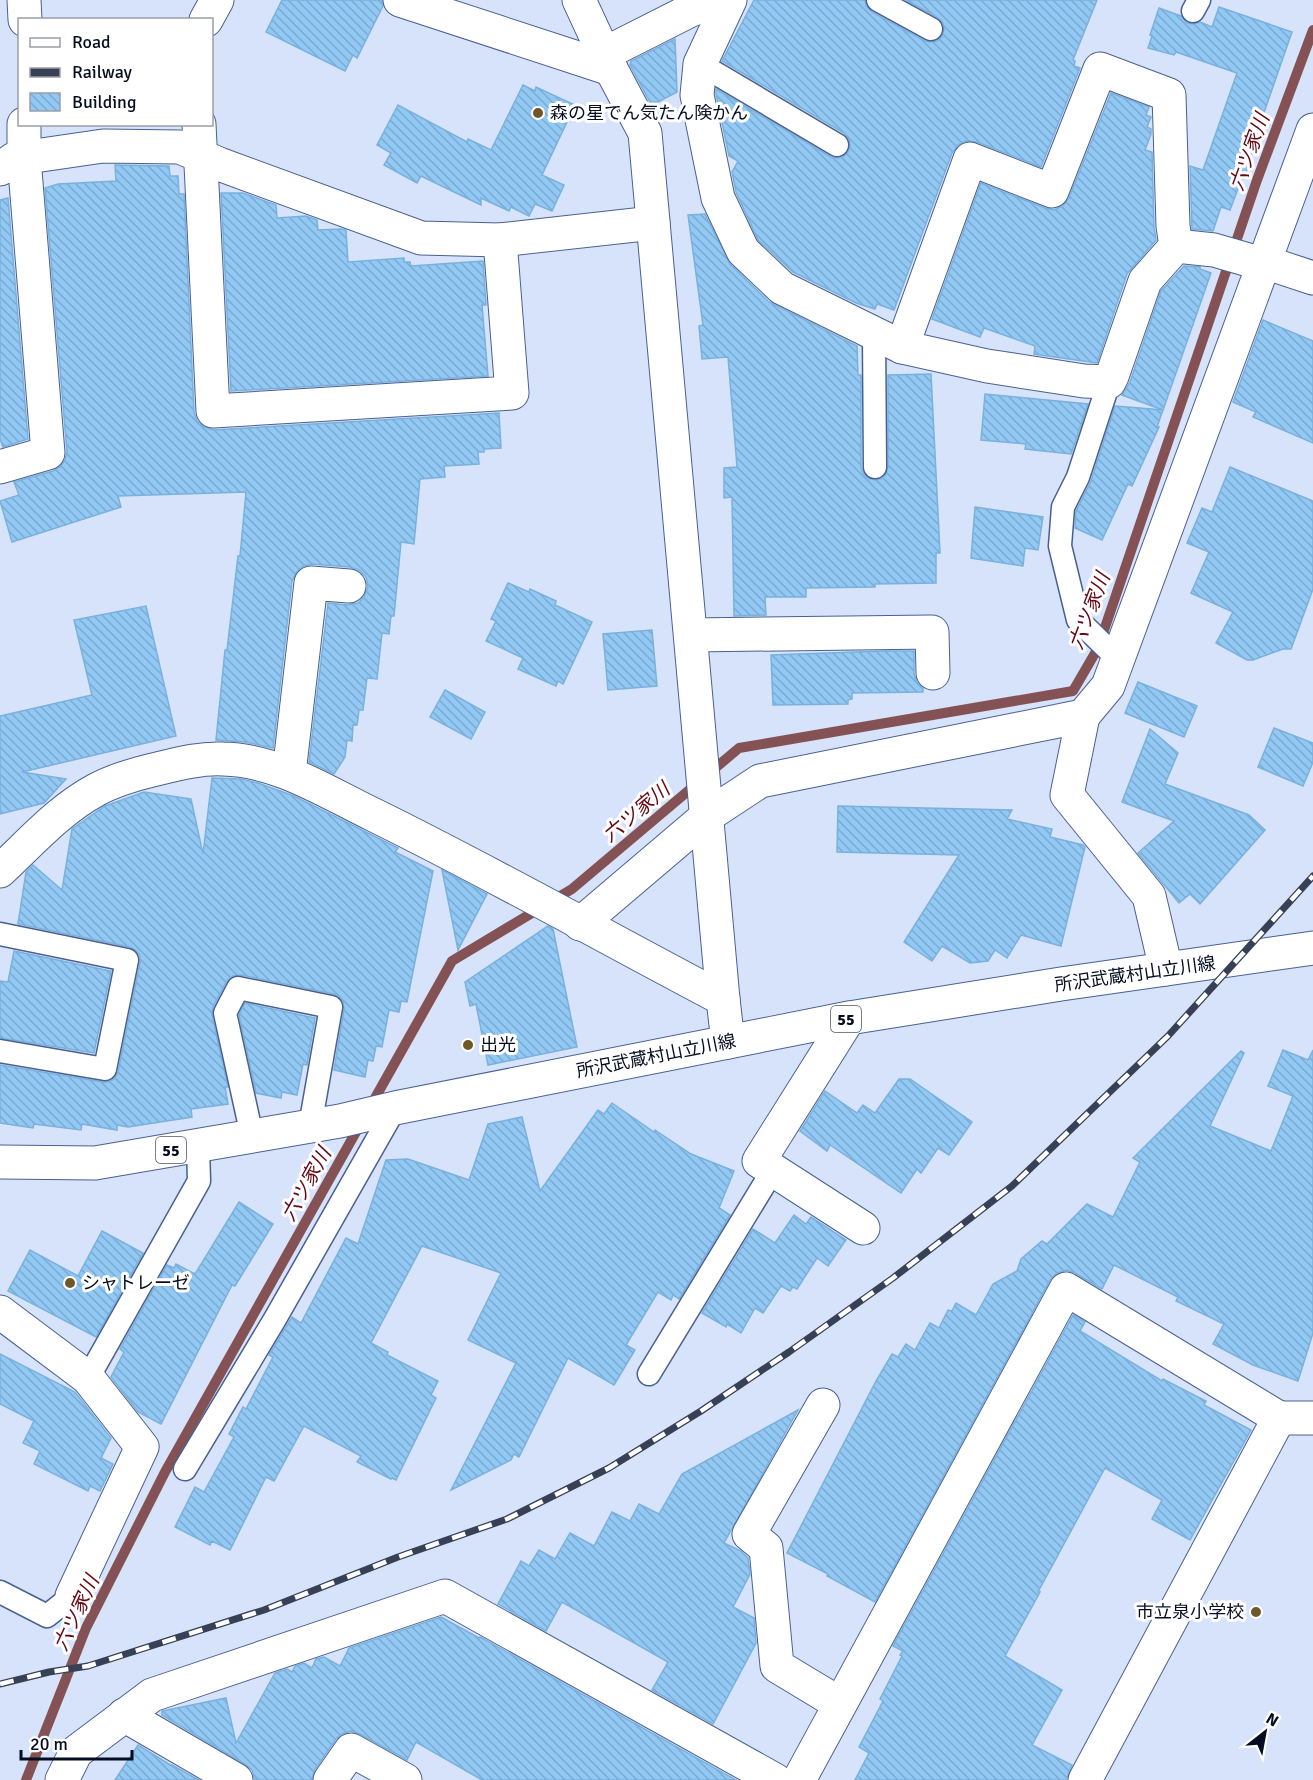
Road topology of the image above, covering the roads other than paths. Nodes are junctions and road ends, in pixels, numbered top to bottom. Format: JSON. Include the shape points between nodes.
{"nodes":[{"id":1,"x":24,"y":0,"type":"edge"},
{"id":2,"x":217,"y":0,"type":"edge"},
{"id":3,"x":400,"y":0,"type":"edge"},
{"id":4,"x":579,"y":0,"type":"edge"},
{"id":5,"x":717,"y":0,"type":"edge"},
{"id":6,"x":730,"y":0,"type":"edge"},
{"id":7,"x":878,"y":0,"type":"edge"},
{"id":8,"x":25,"y":18,"type":"edge"},
{"id":9,"x":207,"y":18,"type":"edge"},
{"id":10,"x":931,"y":29,"type":"dead end"},
{"id":11,"x":607,"y":62,"type":"junction"},
{"id":12,"x":700,"y":64,"type":"junction"},
{"id":13,"x":23,"y":126,"type":"edge"},
{"id":14,"x":1313,"y":130,"type":"edge"},
{"id":15,"x":200,"y":140,"type":"edge"},
{"id":16,"x":837,"y":145,"type":"dead end"},
{"id":17,"x":12,"y":164,"type":"edge"},
{"id":18,"x":653,"y":223,"type":"junction"},
{"id":19,"x":500,"y":240,"type":"junction"},
{"id":20,"x":1176,"y":246,"type":"junction"},
{"id":21,"x":1258,"y":262,"type":"junction"},
{"id":22,"x":1313,"y":278,"type":"edge"},
{"id":23,"x":888,"y":340,"type":"junction"},
{"id":24,"x":1108,"y":382,"type":"junction"},
{"id":25,"x":0,"y":467,"type":"edge"},
{"id":26,"x":875,"y":467,"type":"dead end"},
{"id":27,"x":350,"y":585,"type":"dead end"},
{"id":28,"x":692,"y":635,"type":"junction"},
{"id":29,"x":1118,"y":659,"type":"junction"},
{"id":30,"x":933,"y":674,"type":"dead end"},
{"id":31,"x":1083,"y":716,"type":"junction"},
{"id":32,"x":289,"y":773,"type":"junction"},
{"id":33,"x":706,"y":806,"type":"junction"},
{"id":34,"x":0,"y":871,"type":"edge"},
{"id":35,"x":568,"y":917,"type":"junction"},
{"id":36,"x":0,"y":934,"type":"edge"},
{"id":37,"x":1313,"y":948,"type":"edge"},
{"id":38,"x":1167,"y":969,"type":"junction"},
{"id":39,"x":723,"y":999,"type":"junction"},
{"id":40,"x":849,"y":1018,"type":"junction"},
{"id":41,"x":728,"y":1042,"type":"junction"},
{"id":42,"x":0,"y":1051,"type":"edge"},
{"id":43,"x":389,"y":1109,"type":"junction"},
{"id":44,"x":325,"y":1124,"type":"junction"},
{"id":45,"x":252,"y":1136,"type":"junction"},
{"id":46,"x":198,"y":1145,"type":"junction"},
{"id":47,"x":0,"y":1162,"type":"edge"},
{"id":48,"x":773,"y":1170,"type":"junction"},
{"id":49,"x":864,"y":1228,"type":"dead end"},
{"id":50,"x":0,"y":1312,"type":"edge"},
{"id":51,"x":649,"y":1374,"type":"dead end"},
{"id":52,"x":88,"y":1378,"type":"junction"},
{"id":53,"x":823,"y":1405,"type":"dead end"},
{"id":54,"x":1313,"y":1418,"type":"edge"},
{"id":55,"x":1279,"y":1419,"type":"junction"},
{"id":56,"x":185,"y":1469,"type":"dead end"},
{"id":57,"x":0,"y":1592,"type":"edge"},
{"id":58,"x":72,"y":1596,"type":"joint"},
{"id":59,"x":840,"y":1704,"type":"junction"},
{"id":60,"x":124,"y":1715,"type":"junction"},
{"id":61,"x":62,"y":1780,"type":"edge"},
{"id":62,"x":236,"y":1780,"type":"edge"},
{"id":63,"x":330,"y":1780,"type":"edge"},
{"id":64,"x":405,"y":1780,"type":"edge"},
{"id":65,"x":775,"y":1780,"type":"edge"},
{"id":66,"x":799,"y":1780,"type":"edge"},
{"id":67,"x":1085,"y":1780,"type":"edge"}],
"edges":[{"from":1,"to":8,"type":"street"},
{"from":2,"to":9,"type":"street"},
{"from":3,"to":11,"type":"street"},
{"from":4,"to":11,"type":"street"},
{"from":5,"to":11,"type":"street","via":[[691,10]]},
{"from":6,"to":12,"type":"street"},
{"from":7,"to":10,"type":"lane"},
{"from":11,"to":18,"type":"street","via":[[645,134]]},
{"from":12,"to":16,"type":"lane"},
{"from":12,"to":23,"type":"street","via":[[697,95],[718,198],[743,251],[782,288]]},
{"from":13,"to":17,"type":"street"},
{"from":14,"to":21,"type":"street"},
{"from":15,"to":17,"type":"street","via":[[180,147],[103,146]]},
{"from":15,"to":19,"type":"street","via":[[230,168],[421,238]]},
{"from":15,"to":19,"type":"street","via":[[213,411],[512,393]]},
{"from":17,"to":25,"type":"street","via":[[48,453]]},
{"from":18,"to":19,"type":"street"},
{"from":18,"to":28,"type":"street"},
{"from":20,"to":21,"type":"street","via":[[1214,250]]},
{"from":20,"to":23,"type":"street","via":[[1169,95],[1100,69],[1052,190],[970,159]]},
{"from":20,"to":24,"type":"street","via":[[1145,281]]},
{"from":21,"to":22,"type":"street"},
{"from":21,"to":29,"type":"street"},
{"from":23,"to":24,"type":"street","via":[[987,366]]},
{"from":23,"to":26,"type":"lane"},
{"from":24,"to":29,"type":"lane","via":[[1078,477],[1063,507],[1060,546],[1078,620]]},
{"from":27,"to":32,"type":"street","via":[[311,583]]},
{"from":28,"to":30,"type":"street","via":[[932,632]]},
{"from":28,"to":33,"type":"street"},
{"from":29,"to":31,"type":"street","via":[[1108,686]]},
{"from":31,"to":33,"type":"street","via":[[760,781]]},
{"from":31,"to":38,"type":"street","via":[[1067,795],[1149,896]]},
{"from":32,"to":34,"type":"street","via":[[249,761],[223,759],[197,760],[122,779],[96,790],[58,816]]},
{"from":32,"to":35,"type":"street"},
{"from":33,"to":35,"type":"street"},
{"from":33,"to":39,"type":"street"},
{"from":35,"to":39,"type":"street"},
{"from":36,"to":42,"type":"lane","via":[[127,960],[105,1069]]},
{"from":37,"to":38,"type":"street","name":"所沢武蔵村山立川線","number":"55"},
{"from":38,"to":40,"type":"street","name":"所沢武蔵村山立川線","number":"55"},
{"from":39,"to":41,"type":"street"},
{"from":40,"to":41,"type":"street","name":"所沢武蔵村山立川線","number":"55"},
{"from":40,"to":48,"type":"street","via":[[759,1161]]},
{"from":41,"to":43,"type":"street","name":"所沢武蔵村山立川線","number":"55"},
{"from":43,"to":44,"type":"street","name":"所沢武蔵村山立川線","number":"55"},
{"from":43,"to":56,"type":"lane","via":[[275,1319]]},
{"from":44,"to":45,"type":"street","name":"所沢武蔵村山立川線","number":"55"},
{"from":44,"to":45,"type":"lane","via":[[331,1007],[238,988],[225,1013]]},
{"from":45,"to":46,"type":"street","name":"所沢武蔵村山立川線","number":"55"},
{"from":46,"to":47,"type":"street","name":"所沢武蔵村山立川線","number":"55","via":[[95,1163]]},
{"from":46,"to":52,"type":"lane","via":[[199,1180]]},
{"from":48,"to":49,"type":"street"},
{"from":48,"to":51,"type":"lane"},
{"from":50,"to":52,"type":"street"},
{"from":52,"to":58,"type":"street","via":[[142,1447]]},
{"from":53,"to":59,"type":"street","via":[[748,1534],[766,1548],[777,1666]]},
{"from":54,"to":55,"type":"street"},
{"from":55,"to":59,"type":"street","via":[[1066,1289]]},
{"from":55,"to":67,"type":"street"},
{"from":57,"to":58,"type":"lane","via":[[47,1616]]},
{"from":59,"to":66,"type":"street"},
{"from":60,"to":61,"type":"street","via":[[76,1752]]},
{"from":60,"to":62,"type":"street"},
{"from":60,"to":65,"type":"street","via":[[152,1695],[445,1596]]},
{"from":63,"to":64,"type":"street","via":[[351,1750]]}]}
